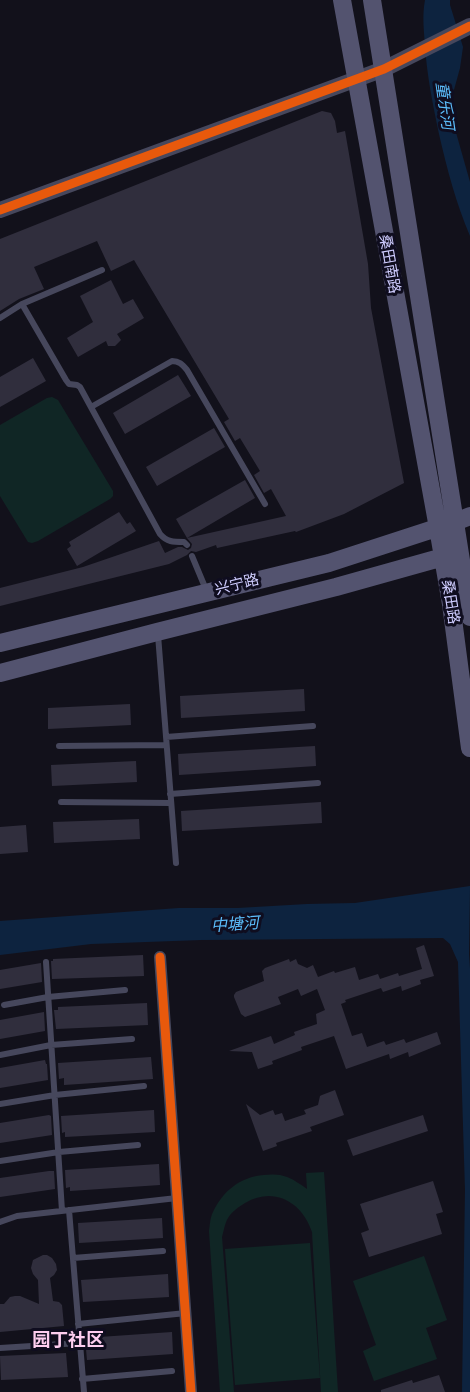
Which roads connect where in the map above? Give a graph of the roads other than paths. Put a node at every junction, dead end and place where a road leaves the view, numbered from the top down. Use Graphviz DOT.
graph roads {
  1 [pos="342,0"];
  2 [pos="372,0"];
  3 [pos="465,28"];
  4 [pos="384,69"];
  5 [pos="355,79"];
  6 [pos="0,210"];
  7 [pos="102,270"];
  8 [pos="22,304"];
  9 [pos="0,318"];
  10 [pos="91,406"];
  11 [pos="265,504"];
  12 [pos="463,519"];
  13 [pos="438,528"];
  14 [pos="187,545"];
  15 [pos="458,553"];
  16 [pos="192,556"];
  17 [pos="207,592"];
  18 [pos="470,617"];
  19 [pos="157,632"];
  20 [pos="0,643"];
  21 [pos="0,673"];
  22 [pos="313,726"];
  23 [pos="166,741"];
  24 [pos="59,746"];
  25 [pos="470,748"];
  26 [pos="318,783"];
  27 [pos="170,794"];
  28 [pos="61,802"];
  29 [pos="171,803"];
  30 [pos="176,863"];
  31 [pos="160,957"];
  32 [pos="46,962"];
  33 [pos="125,990"];
  34 [pos="48,997"];
  35 [pos="4,1005"];
  36 [pos="132,1039"];
  37 [pos="51,1045"];
  38 [pos="0,1054"];
  39 [pos="144,1086"];
  40 [pos="55,1095"];
  41 [pos="0,1104"];
  42 [pos="138,1145"];
  43 [pos="58,1152"];
  44 [pos="0,1161"];
  45 [pos="177,1198"];
  46 [pos="65,1210"];
  47 [pos="0,1222"];
  48 [pos="163,1251"];
  49 [pos="73,1258"];
  50 [pos="186,1313"];
  51 [pos="78,1324"];
  52 [pos="80,1343"];
  53 [pos="0,1348"];
  54 [pos="171,1371"];
  55 [pos="82,1379"];
  56 [pos="84,1392"];
  57 [pos="191,1392"];
  1 -- 5 [label="main road, 桑田南路"];
  2 -- 4 [label="main road, 桑田南路"];
  3 -- 4 [label="street"];
  4 -- 5 [label="street"];
  4 -- 12 [label="main road, 桑田南路"];
  5 -- 6 [label="street"];
  5 -- 13 [label="main road, 桑田南路"];
  7 -- 8 [label="lane"];
  8 -- 9 [label="lane"];
  8 -- 10 [label="lane"];
  10 -- 11 [label="lane"];
  10 -- 14 [label="lane"];
  12 -- 13 [label="main road, 兴宁路"];
  12 -- 15 [label="main road, 桑田路"];
  13 -- 15 [label="main road, 桑田路"];
  13 -- 17 [label="main road, 兴宁路"];
  15 -- 18 [label="main road, 桑田路"];
  15 -- 19 [label="main road, 兴宁路"];
  15 -- 25 [label="main road, 桑田路"];
  16 -- 17 [label="lane"];
  17 -- 20 [label="main road, 兴宁路"];
  19 -- 21 [label="main road, 兴宁路"];
  19 -- 23 [label="lane"];
  22 -- 23 [label="lane"];
  23 -- 24 [label="lane"];
  23 -- 27 [label="lane"];
  26 -- 27 [label="lane"];
  27 -- 29 [label="lane"];
  28 -- 29 [label="lane"];
  29 -- 30 [label="lane"];
  31 -- 45 [label="street"];
  32 -- 34 [label="lane"];
  33 -- 34 [label="lane"];
  34 -- 35 [label="lane"];
  34 -- 37 [label="lane"];
  36 -- 37 [label="lane"];
  37 -- 38 [label="lane"];
  37 -- 40 [label="lane"];
  39 -- 40 [label="lane"];
  40 -- 41 [label="lane"];
  40 -- 43 [label="lane"];
  42 -- 43 [label="lane"];
  43 -- 44 [label="lane"];
  43 -- 46 [label="lane"];
  45 -- 46 [label="lane"];
  45 -- 50 [label="street"];
  46 -- 47 [label="lane"];
  46 -- 49 [label="lane"];
  48 -- 49 [label="lane"];
  49 -- 51 [label="lane"];
  50 -- 51 [label="lane"];
  50 -- 57 [label="street"];
  51 -- 52 [label="lane"];
  52 -- 53 [label="lane"];
  52 -- 55 [label="lane"];
  54 -- 55 [label="lane"];
  55 -- 56 [label="lane"];
}
